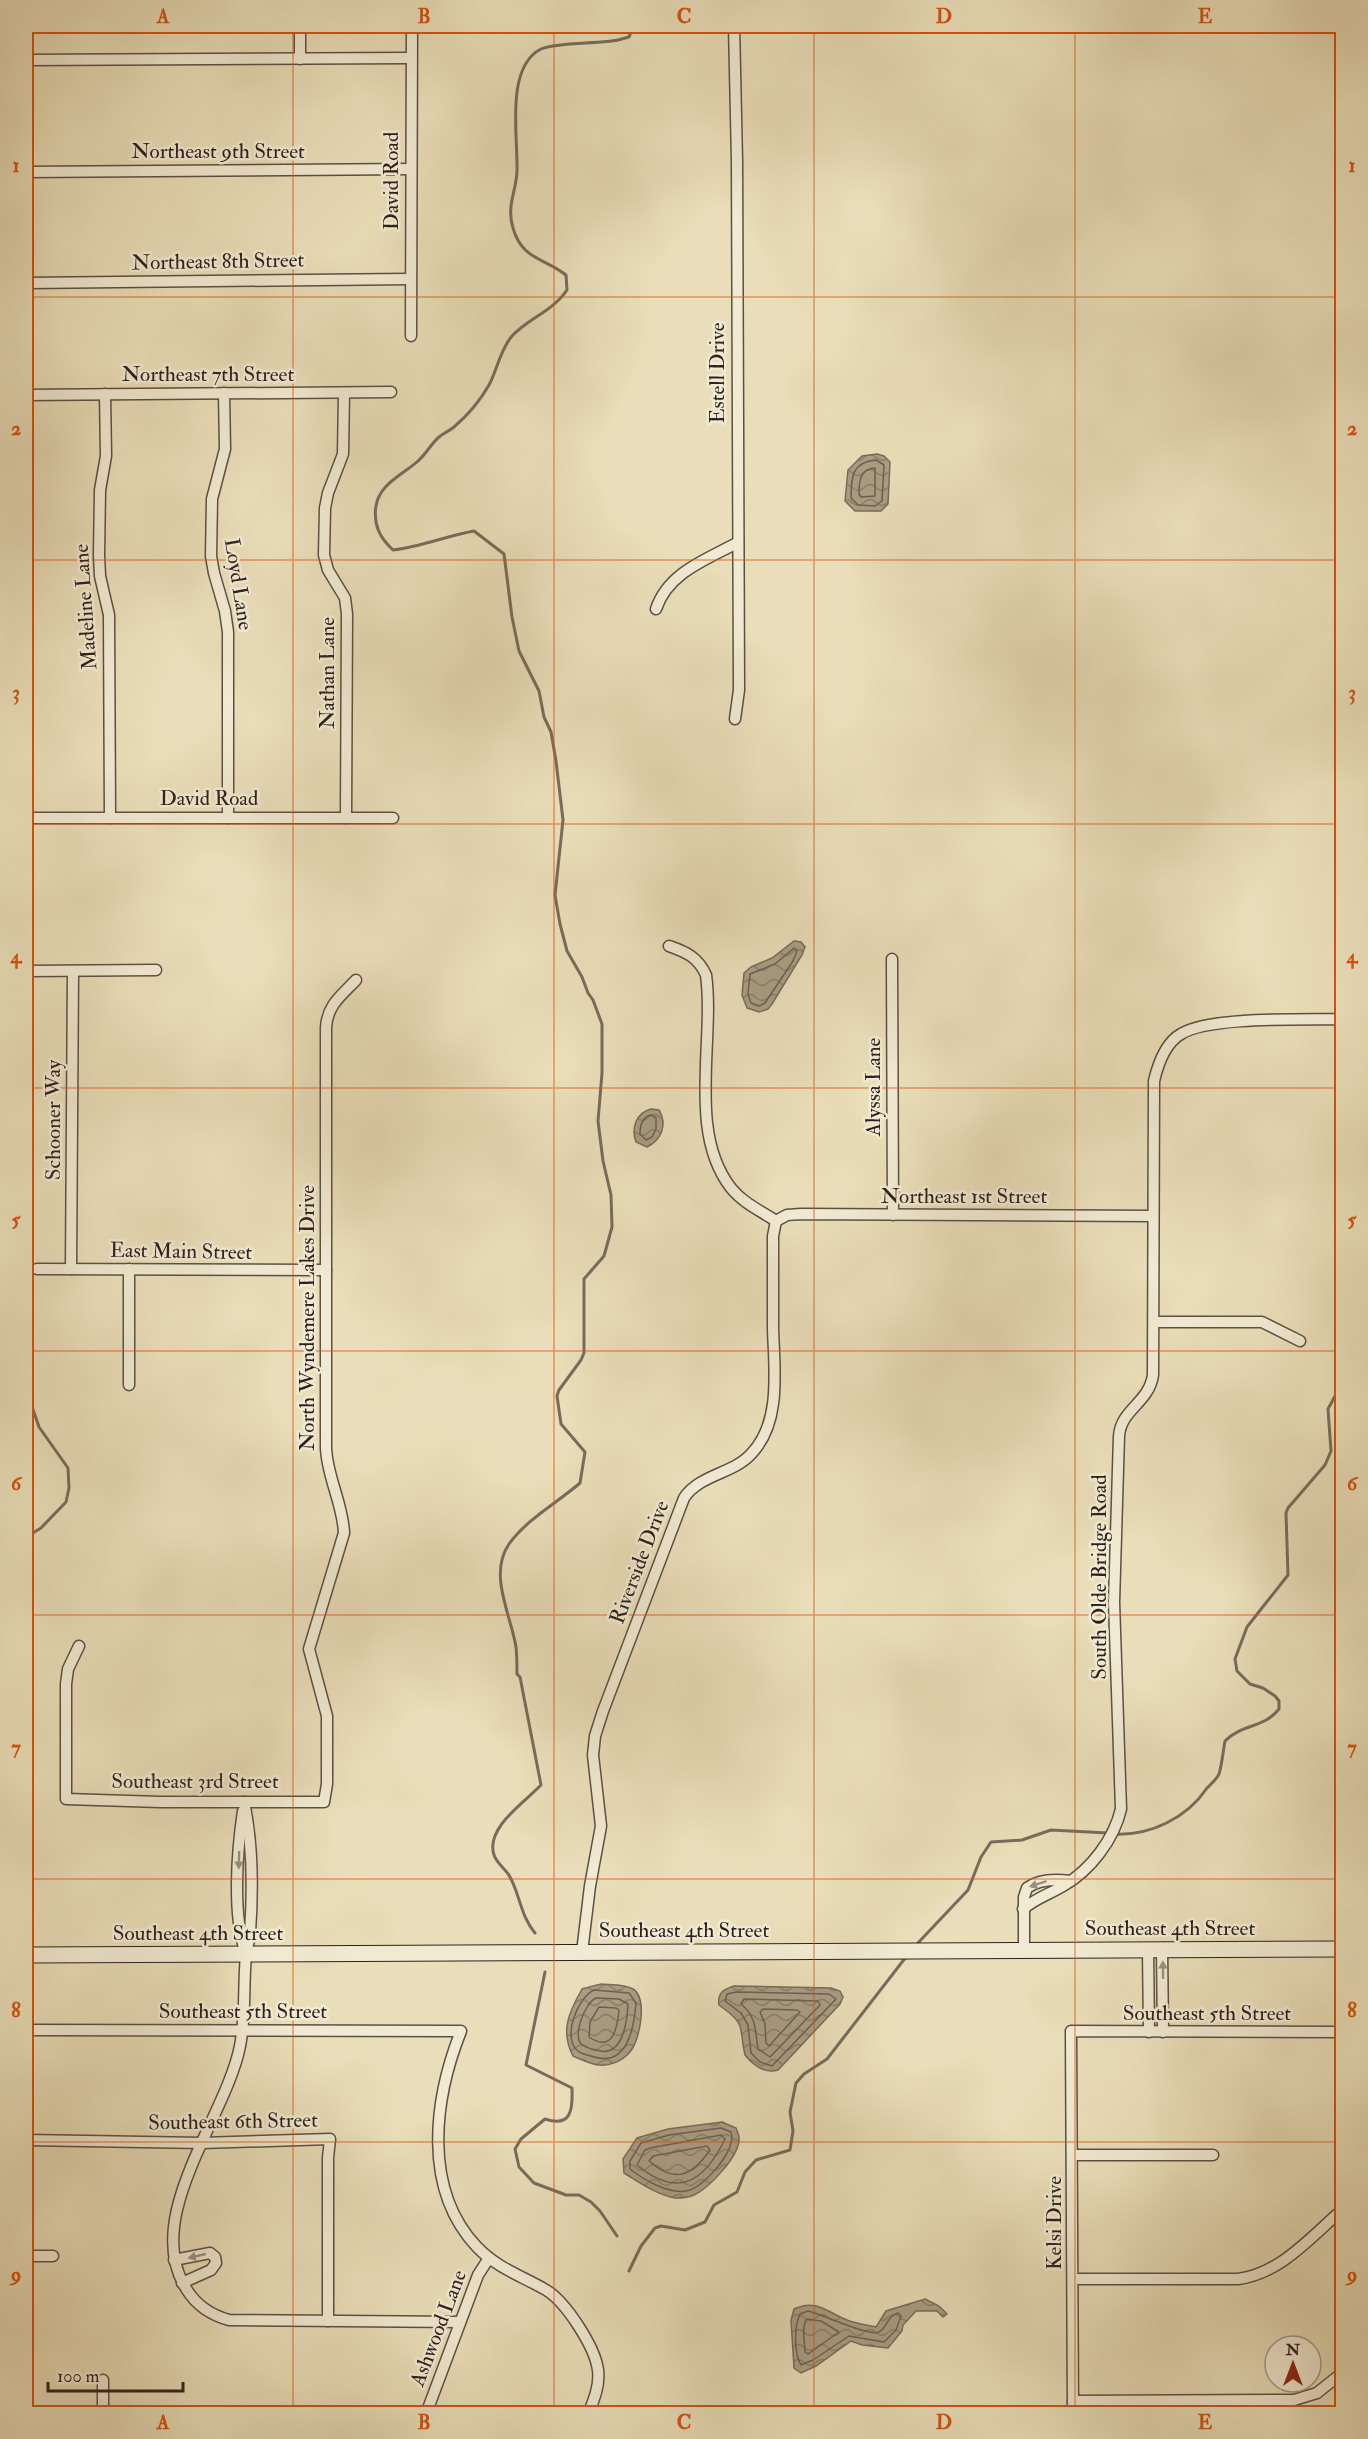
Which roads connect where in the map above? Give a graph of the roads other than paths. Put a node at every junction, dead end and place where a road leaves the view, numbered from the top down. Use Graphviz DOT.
graph roads {
  1 [pos="300,26"];
  2 [pos="412,26"];
  3 [pos="734,26"];
  4 [pos="411,58"];
  5 [pos="300,59"];
  6 [pos="26,60"];
  7 [pos="411,169"];
  8 [pos="26,172"];
  9 [pos="410,279"];
  10 [pos="26,283"];
  11 [pos="411,336"];
  12 [pos="391,392"];
  13 [pos="224,393"];
  14 [pos="344,393"];
  15 [pos="26,394"];
  16 [pos="105,394"];
  17 [pos="737,543"];
  18 [pos="656,609"];
  19 [pos="735,719"];
  20 [pos="26,818"];
  21 [pos="110,818"];
  22 [pos="228,818"];
  23 [pos="346,818"];
  24 [pos="393,819"];
  25 [pos="669,946"];
  26 [pos="892,959"];
  27 [pos="156,970"];
  28 [pos="27,971"];
  29 [pos="74,971"];
  30 [pos="356,980"];
  31 [pos="1342,1019"];
  32 [pos="893,1215"];
  33 [pos="1153,1216"];
  34 [pos="776,1221"];
  35 [pos="37,1269"];
  36 [pos="71,1269"];
  37 [pos="129,1269"];
  38 [pos="326,1270"];
  39 [pos="1155,1322"];
  40 [pos="1300,1341"];
  41 [pos="129,1384"];
  42 [pos="79,1646"];
  43 [pos="244,1802"];
  44 [pos="324,1802"];
  45 [pos="1024,1949"];
  46 [pos="1155,1949"];
  47 [pos="1342,1949"];
  48 [pos="582,1952"];
  49 [pos="246,1953"];
  50 [pos="26,1955"];
  51 [pos="26,2030"];
  52 [pos="243,2031"];
  53 [pos="1071,2031"];
  54 [pos="1149,2032"];
  55 [pos="1163,2032"];
  56 [pos="1342,2032"];
  57 [pos="26,2140"];
  58 [pos="202,2143"];
  59 [pos="1073,2155"];
  60 [pos="1214,2155"];
  61 [pos="1342,2210"];
  62 [pos="26,2256"];
  63 [pos="53,2256"];
  64 [pos="489,2258"];
  65 [pos="174,2260"];
  66 [pos="1074,2278"];
  67 [pos="182,2283"];
  68 [pos="328,2321"];
  69 [pos="460,2322"];
  70 [pos="1342,2373"];
  71 [pos="103,2380"];
  72 [pos="1073,2401"];
  73 [pos="103,2414"];
  74 [pos="426,2414"];
  75 [pos="588,2414"];
  76 [pos="1073,2414"];
  1 -- 5 [label="street"];
  2 -- 4 [label="street, David Road"];
  3 -- 17 [label="street, Estell Drive"];
  4 -- 5 [label="street"];
  4 -- 7 [label="street, David Road"];
  5 -- 6 [label="street"];
  7 -- 8 [label="street, Northeast 9th Street"];
  7 -- 9 [label="street, David Road"];
  9 -- 10 [label="street, Northeast 8th Street"];
  9 -- 11 [label="street, David Road"];
  12 -- 14 [label="street, Northeast 7th Street"];
  13 -- 14 [label="street, Northeast 7th Street"];
  13 -- 16 [label="street, Northeast 7th Street"];
  13 -- 22 [label="street, Loyd Lane"];
  14 -- 23 [label="street, Nathan Lane"];
  15 -- 16 [label="street, Northeast 7th Street"];
  16 -- 21 [label="street, Madeline Lane"];
  17 -- 18 [label="street"];
  17 -- 19 [label="street, Estell Drive"];
  20 -- 21 [label="street, David Road"];
  21 -- 22 [label="street, David Road"];
  22 -- 23 [label="street, David Road"];
  23 -- 24 [label="street, David Road"];
  25 -- 34 [label="street"];
  26 -- 32 [label="street, Alyssa Lane"];
  27 -- 29 [label="street"];
  28 -- 29 [label="street"];
  29 -- 36 [label="street, Schooner Way"];
  30 -- 38 [label="street, North Wyndemere Lakes Drive"];
  31 -- 33 [label="street, South Olde Bridge Road"];
  32 -- 33 [label="street, Northeast 1st Street"];
  32 -- 34 [label="street, Northeast 1st Street"];
  33 -- 39 [label="street, South Olde Bridge Road"];
  34 -- 48 [label="street, Riverside Drive"];
  35 -- 36 [label="street, East Main Street"];
  36 -- 37 [label="street, East Main Street"];
  37 -- 38 [label="street, East Main Street"];
  37 -- 41 [label="street"];
  38 -- 44 [label="street, North Wyndemere Lakes Drive"];
  39 -- 40 [label="street"];
  39 -- 45 [label="street, South Olde Bridge Road"];
  42 -- 43 [label="street, Southeast 3rd Street"];
  43 -- 44 [label="street, Southeast 3rd Street"];
  43 -- 49 [label="street"];
  45 -- 46 [label="main road, Southeast 4th Street"];
  45 -- 48 [label="main road, Southeast 4th Street"];
  46 -- 47 [label="main road, Southeast 4th Street"];
  46 -- 54 [label="street"];
  55 -- 46 [label="street, one-way"];
  48 -- 49 [label="main road, Southeast 4th Street"];
  49 -- 50 [label="main road, Southeast 4th Street"];
  49 -- 52 [label="street"];
  51 -- 52 [label="street, Southeast 5th Street"];
  52 -- 58 [label="street"];
  52 -- 64 [label="street, Southeast 5th Street"];
  53 -- 54 [label="street, Southeast 5th Street"];
  53 -- 59 [label="street, Kelsi Drive"];
  54 -- 55 [label="street, Southeast 5th Street"];
  55 -- 56 [label="street, Southeast 5th Street"];
  57 -- 58 [label="street, Southeast 6th Street"];
  58 -- 65 [label="street"];
  58 -- 68 [label="street, Southeast 6th Street"];
  59 -- 60 [label="street"];
  59 -- 66 [label="street, Kelsi Drive"];
  61 -- 66 [label="street"];
  62 -- 63 [label="street"];
  64 -- 69 [label="street, Ashwood Lane"];
  64 -- 75 [label="street"];
  65 -- 67 [label="street"];
  67 -- 65 [label="street, one-way"];
  66 -- 72 [label="street, Kelsi Drive"];
  67 -- 68 [label="street"];
  68 -- 69 [label="street"];
  69 -- 74 [label="street, Ashwood Lane"];
  70 -- 72 [label="street"];
  71 -- 73 [label="street"];
  72 -- 76 [label="street, Kelsi Drive"];
}
